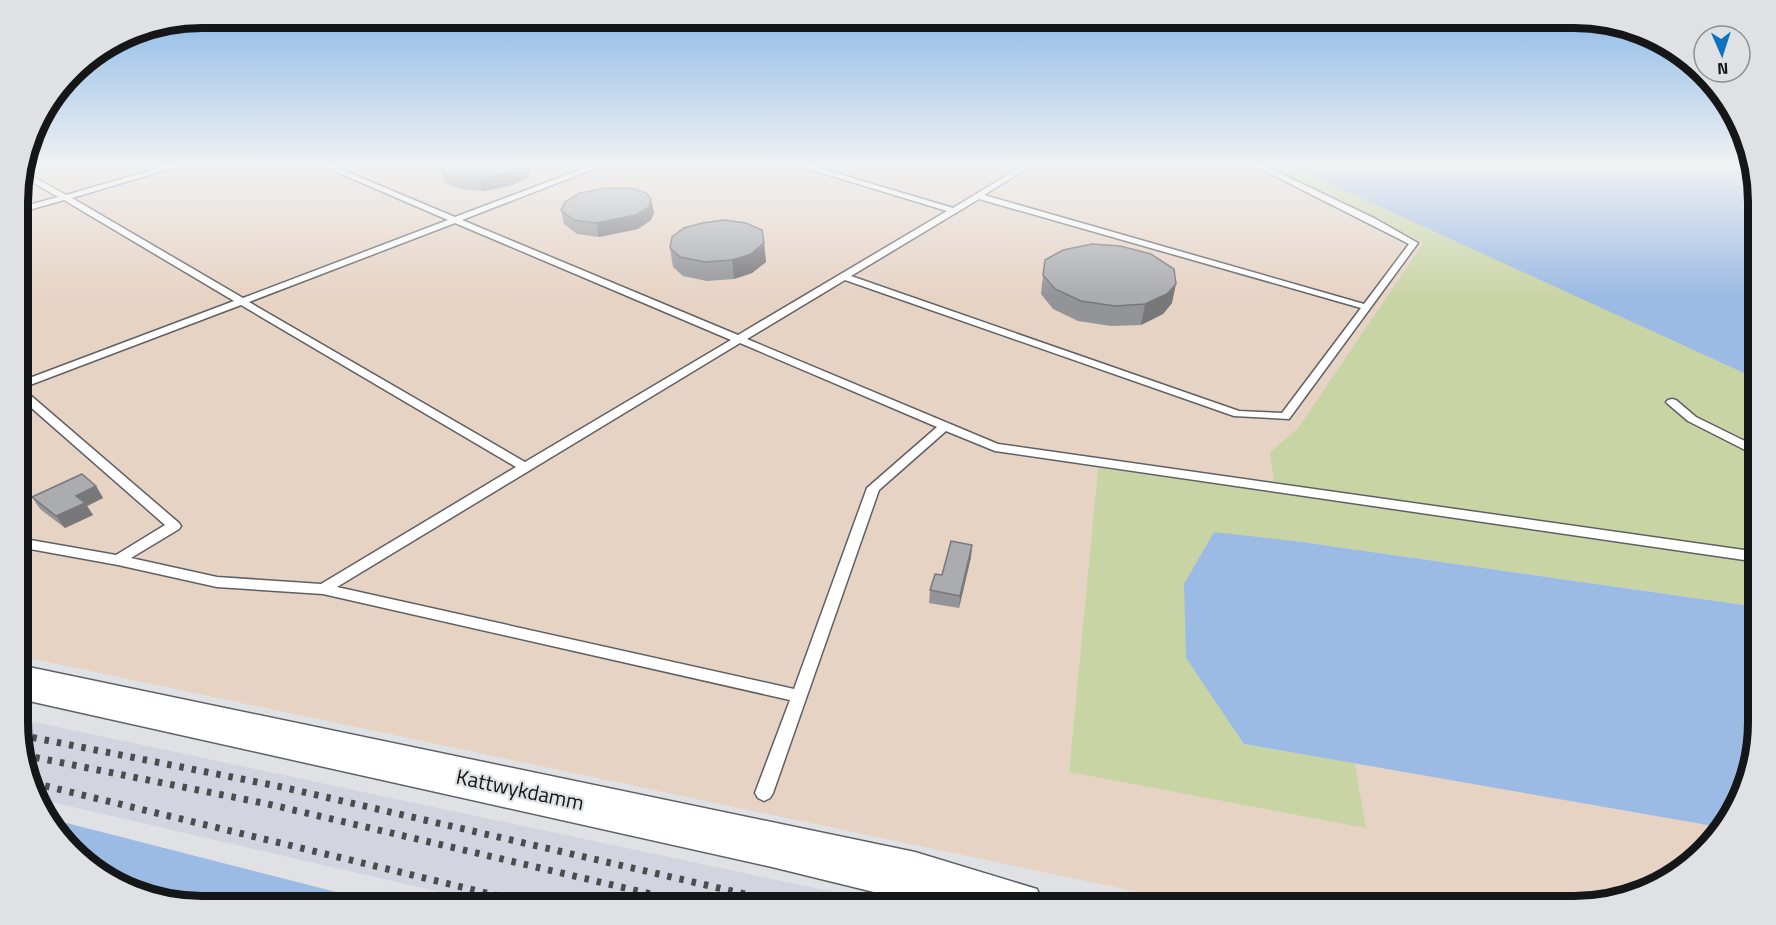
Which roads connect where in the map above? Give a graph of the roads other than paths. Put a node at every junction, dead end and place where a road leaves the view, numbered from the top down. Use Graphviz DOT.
graph roads {
  1 [pos="87,209"];
  2 [pos="427,209"];
  3 [pos="486,209"];
  4 [pos="950,209"];
  5 [pos="959,209"];
  6 [pos="1024,209"];
  7 [pos="1348,209"];
  8 [pos="956,211"];
  9 [pos="455,221"];
  10 [pos="846,277"];
  11 [pos="243,302"];
  12 [pos="1366,307"];
  13 [pos="740,340"];
  14 [pos="29,385"];
  15 [pos="29,398"];
  16 [pos="1672,402"];
  17 [pos="945,426"];
  18 [pos="1748,447"];
  19 [pos="526,468"];
  20 [pos="29,544"];
  21 [pos="1748,556"];
  22 [pos="118,560"];
  23 [pos="323,589"];
  24 [pos="29,684"];
  25 [pos="799,696"];
  26 [pos="764,794"];
  27 [pos="981,896"];
  1 -- 11 [label="lane"];
  2 -- 9 [label="lane"];
  3 -- 9 [label="lane"];
  4 -- 8 [label="lane"];
  5 -- 8 [label="lane"];
  6 -- 12 [label="lane"];
  7 -- 12 [label="lane"];
  8 -- 10 [label="lane"];
  9 -- 11 [label="lane"];
  9 -- 13 [label="lane"];
  10 -- 12 [label="lane"];
  10 -- 13 [label="lane"];
  11 -- 14 [label="lane"];
  11 -- 19 [label="lane"];
  13 -- 17 [label="lane"];
  13 -- 19 [label="lane"];
  15 -- 22 [label="lane"];
  16 -- 18 [label="lane"];
  17 -- 21 [label="lane"];
  17 -- 25 [label="lane"];
  19 -- 23 [label="lane"];
  20 -- 22 [label="lane"];
  22 -- 23 [label="lane"];
  23 -- 25 [label="lane"];
  24 -- 27 [label="main road, Kattwykdamm"];
  25 -- 26 [label="lane"];
}
